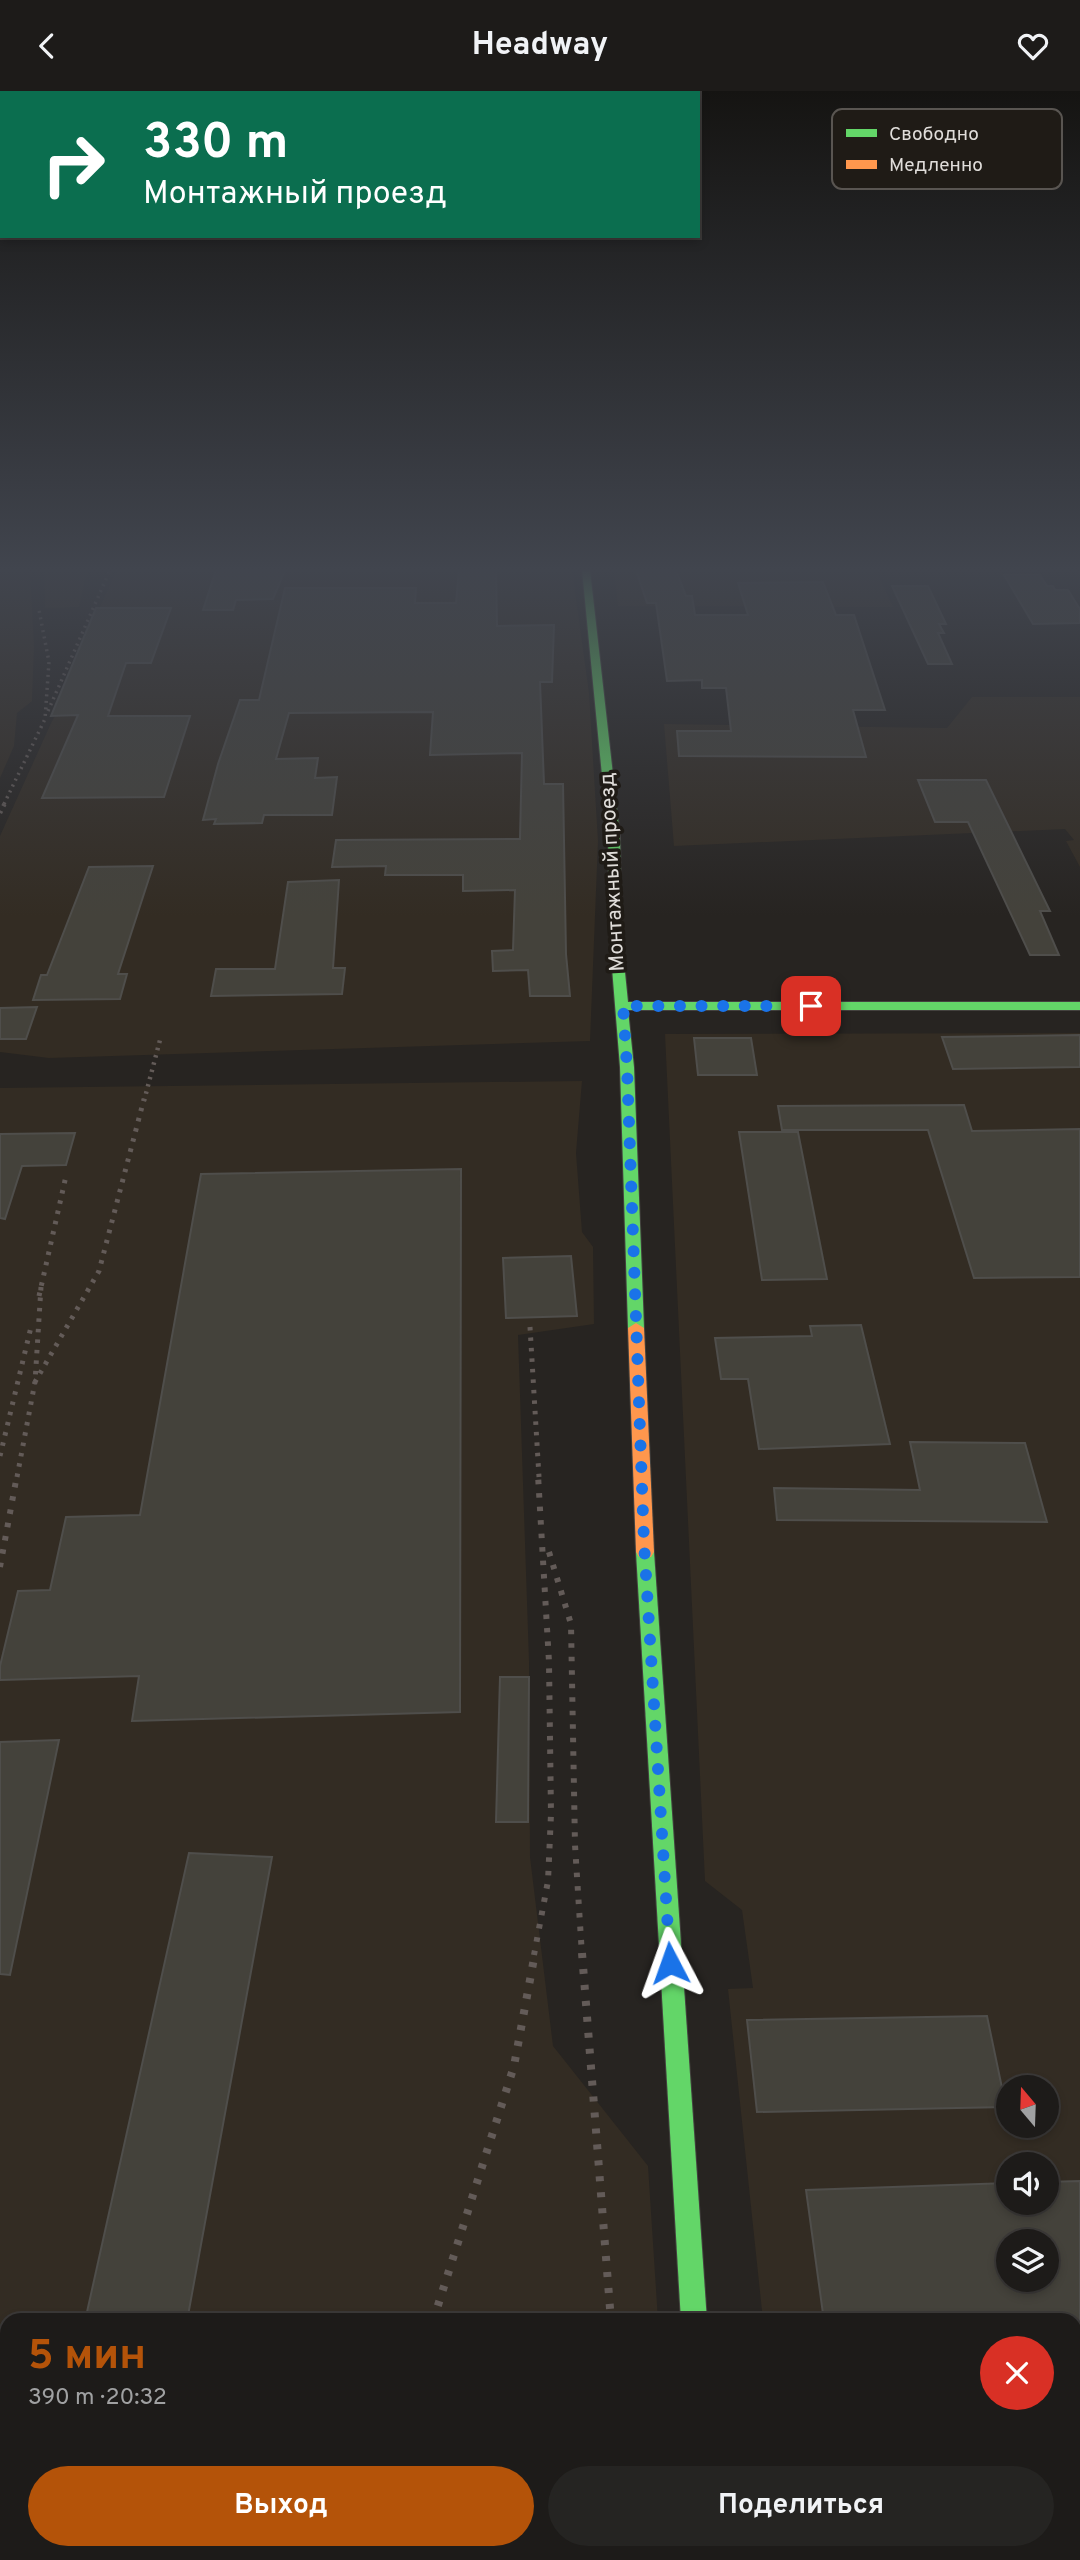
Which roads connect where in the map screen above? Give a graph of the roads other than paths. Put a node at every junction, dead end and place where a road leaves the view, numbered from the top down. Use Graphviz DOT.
graph roads {
  1 [pos="598,685"];
  2 [pos="623,1006"];
  3 [pos="1080,1006"];
  4 [pos="693,2313"];
  1 -- 2 [label="street, Монтажный проезд"];
  2 -- 3 [label="street, Монтажный проезд"];
  2 -- 4 [label="street, Монтажный проезд"];
}
